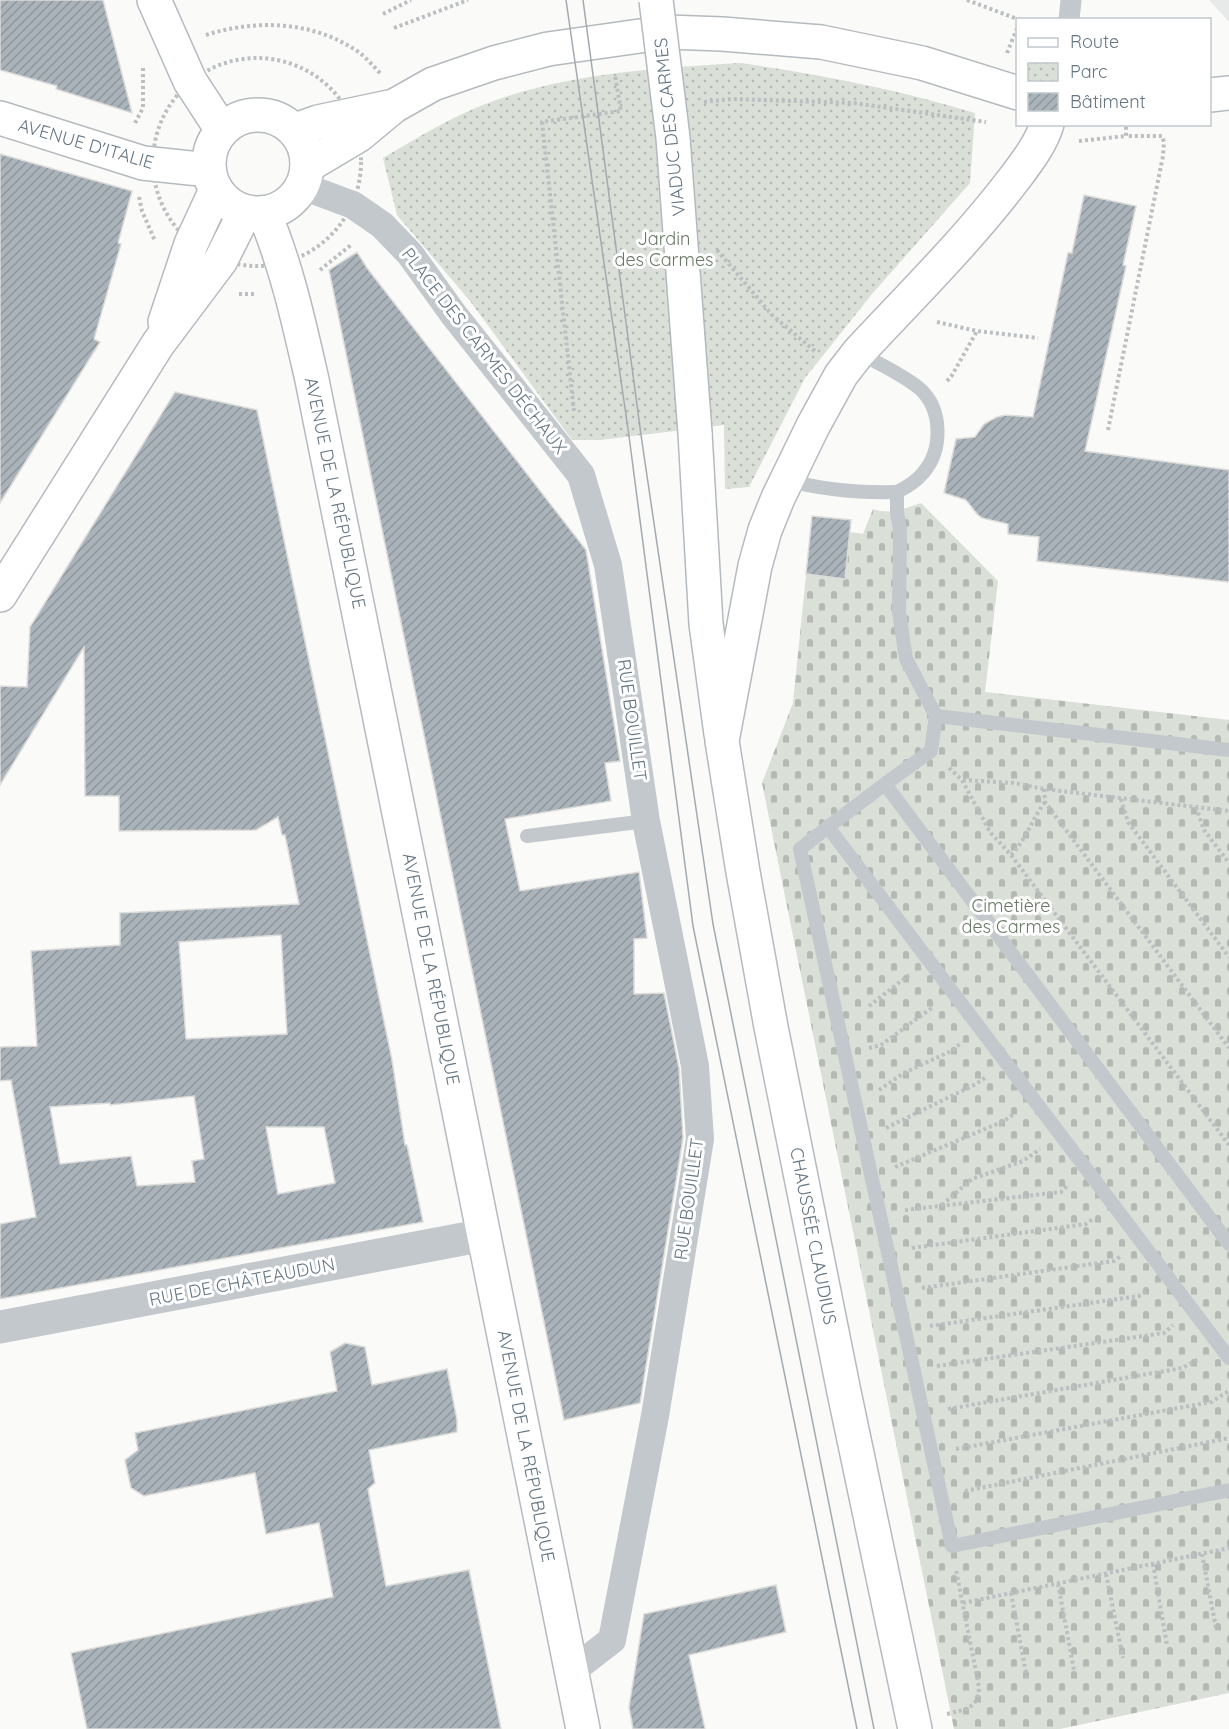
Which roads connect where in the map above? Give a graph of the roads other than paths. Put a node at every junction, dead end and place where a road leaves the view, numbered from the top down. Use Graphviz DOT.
graph roads {
  1 [pos="154,0"];
  2 [pos="656,0"];
  3 [pos="1071,0"];
  4 [pos="1069,18"];
  5 [pos="1016,93"];
  6 [pos="1229,93"];
  7 [pos="1211,95"];
  8 [pos="0,118"];
  9 [pos="355,125"];
  10 [pos="1046,128"];
  11 [pos="222,130"];
  12 [pos="296,130"];
  13 [pos="305,176"];
  14 [pos="212,180"];
  15 [pos="254,212"];
  16 [pos="158,344"];
  17 [pos="850,364"];
  18 [pos="786,480"];
  19 [pos="897,492"];
  20 [pos="608,565"];
  21 [pos="0,595"];
  22 [pos="936,716"];
  23 [pos="722,741"];
  24 [pos="1229,750"];
  25 [pos="885,784"];
  26 [pos="646,821"];
  27 [pos="828,827"];
  28 [pos="527,836"];
  29 [pos="484,1235"];
  30 [pos="1229,1244"];
  31 [pos="0,1327"];
  32 [pos="1229,1358"];
  33 [pos="1229,1490"];
  34 [pos="572,1671"];
  35 [pos="914,1726"];
  36 [pos="583,1729"];
  1 -- 11 [label="main road"];
  2 -- 23 [label="main road, VIADUC DES CARMES, bridge"];
  3 -- 4 [label="street"];
  5 -- 9 [label="main road"];
  6 -- 7 [label="main road"];
  8 -- 14 [label="main road, AVENUE D'ITALIE"];
  9 -- 12 [label="main road"];
  9 -- 13 [label="main road"];
  10 -- 17 [label="main road"];
  11 -- 12 [label="main road"];
  11 -- 14 [label="main road"];
  12 -- 13 [label="main road"];
  13 -- 15 [label="main road"];
  13 -- 20 [label="street, PLACE DES CARMES DÉCHAUX"];
  14 -- 15 [label="main road"];
  14 -- 16 [label="main road"];
  15 -- 16 [label="main road"];
  15 -- 29 [label="main road, AVENUE DE LA RÉPUBLIQUE"];
  16 -- 21 [label="main road"];
  17 -- 18 [label="main road"];
  17 -- 19 [label="lane"];
  18 -- 19 [label="lane"];
  18 -- 23 [label="main road"];
  19 -- 22 [label="lane"];
  20 -- 26 [label="street, RUE BOUILLET"];
  22 -- 24 [label="lane"];
  22 -- 25 [label="lane"];
  23 -- 35 [label="main road, CHAUSSÉE CLAUDIUS"];
  25 -- 27 [label="lane"];
  25 -- 30 [label="lane"];
  26 -- 28 [label="lane"];
  26 -- 34 [label="street, RUE BOUILLET"];
  27 -- 32 [label="lane"];
  27 -- 33 [label="lane"];
  29 -- 31 [label="street, RUE DE CHÂTEAUDUN"];
  29 -- 34 [label="main road, AVENUE DE LA RÉPUBLIQUE"];
  34 -- 36 [label="main road, AVENUE DE LA RÉPUBLIQUE"];
}
